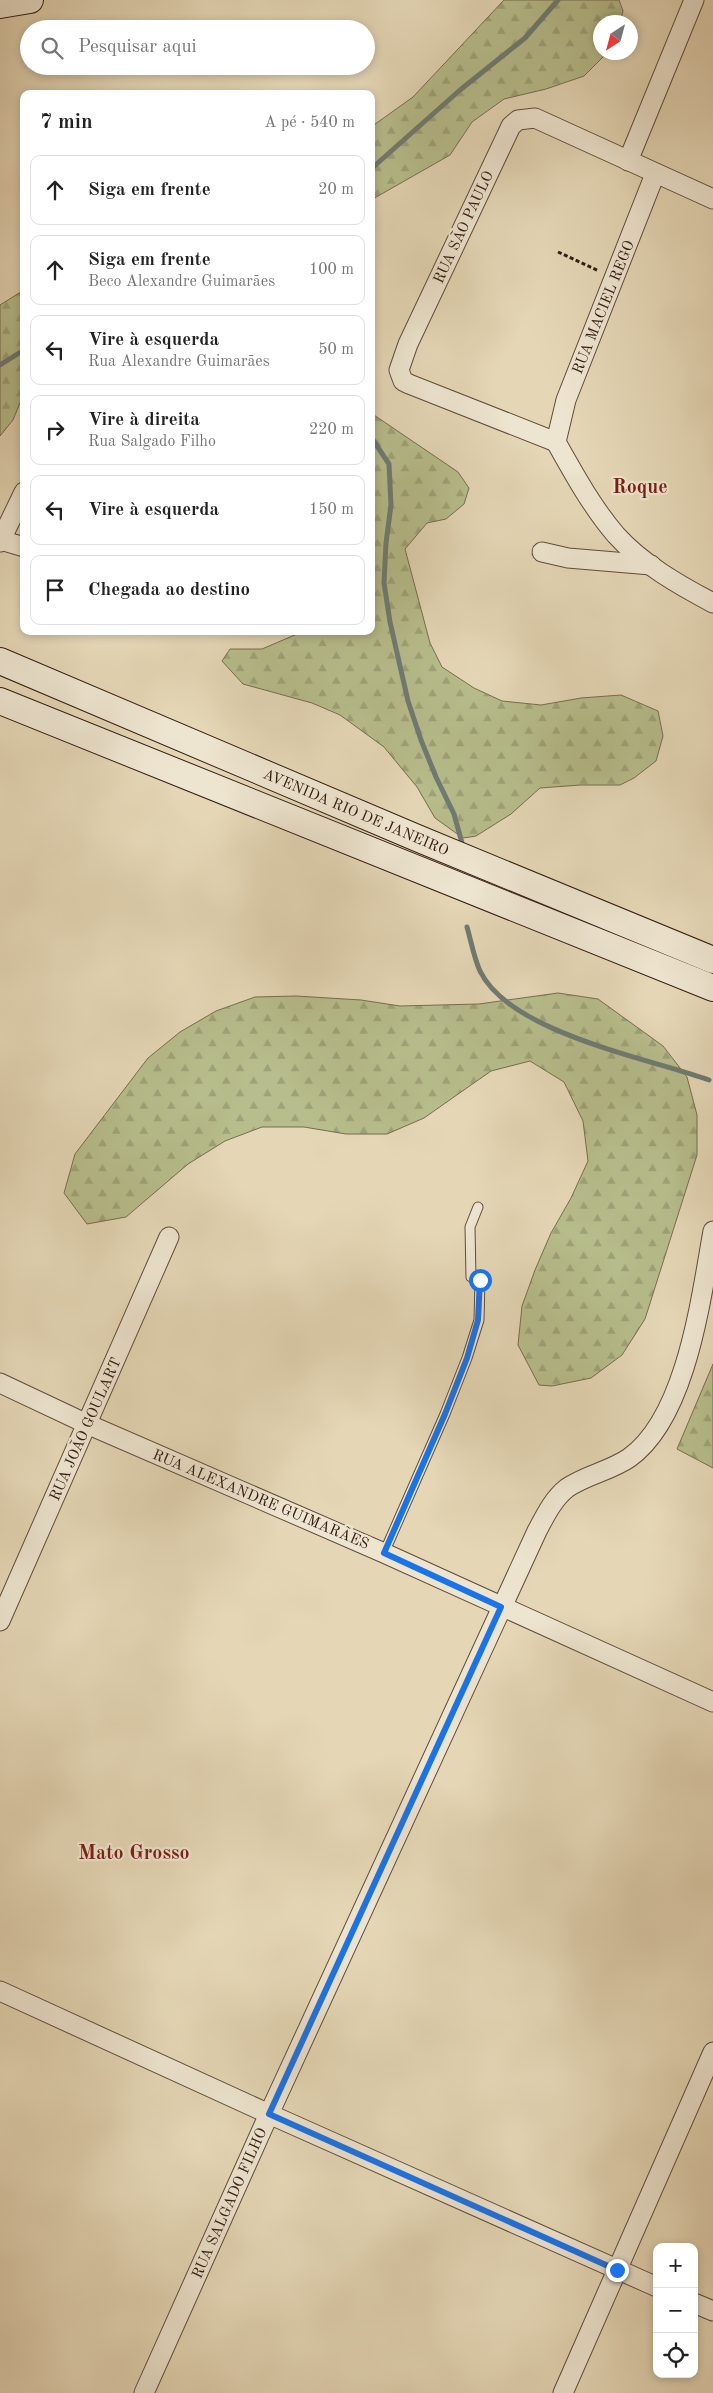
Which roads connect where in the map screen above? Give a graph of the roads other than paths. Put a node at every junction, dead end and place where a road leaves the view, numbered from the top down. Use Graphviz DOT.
graph roads {
  1 [pos="30,0"];
  2 [pos="694,0"];
  3 [pos="0,5"];
  4 [pos="628,160"];
  5 [pos="655,174"];
  6 [pos="713,199"];
  7 [pos="556,442"];
  8 [pos="20,500"];
  9 [pos="0,541"];
  10 [pos="20,546"];
  11 [pos="542,552"];
  12 [pos="651,565"];
  13 [pos="713,603"];
  14 [pos="0,661"];
  15 [pos="0,701"];
  16 [pos="713,960"];
  17 [pos="713,988"];
  18 [pos="478,1207"];
  19 [pos="713,1232"];
  20 [pos="169,1237"];
  21 [pos="0,1383"];
  22 [pos="87,1424"];
  23 [pos="384,1553"];
  24 [pos="501,1607"];
  25 [pos="0,1620"];
  26 [pos="713,1702"];
  27 [pos="0,1991"];
  28 [pos="713,2052"];
  29 [pos="269,2114"];
  30 [pos="617,2270"];
  31 [pos="653,2285"];
  32 [pos="698,2305"];
  33 [pos="713,2311"];
  34 [pos="144,2393"];
  35 [pos="563,2393"];
  1 -- 3 [label="main road"];
  2 -- 4 [label="street"];
  4 -- 5 [label="street, RUA SÃO PAULO"];
  4 -- 7 [label="street, RUA SÃO PAULO"];
  5 -- 6 [label="street, RUA SÃO PAULO"];
  5 -- 7 [label="street, RUA MACIEL REGO"];
  7 -- 12 [label="street"];
  8 -- 9 [label="street"];
  9 -- 10 [label="street"];
  11 -- 12 [label="street"];
  12 -- 13 [label="street"];
  14 -- 16 [label="main road, AVENIDA RIO DE JANEIRO"];
  15 -- 17 [label="main road, AVENIDA RIO DE JANEIRO"];
  18 -- 23 [label="lane"];
  19 -- 24 [label="street, RUA SALGADO FILHO"];
  20 -- 22 [label="street, RUA JOÃO GOULART"];
  21 -- 22 [label="street, RUA ALEXANDRE GUIMARÃES"];
  22 -- 23 [label="street, RUA ALEXANDRE GUIMARÃES"];
  22 -- 25 [label="street, RUA JOÃO GOULART"];
  23 -- 24 [label="street, RUA ALEXANDRE GUIMARÃES"];
  24 -- 26 [label="street, RUA ALEXANDRE GUIMARÃES"];
  24 -- 29 [label="street, RUA SALGADO FILHO"];
  27 -- 29 [label="street"];
  28 -- 30 [label="street"];
  29 -- 30 [label="street"];
  29 -- 34 [label="street, RUA SALGADO FILHO"];
  30 -- 31 [label="street"];
  30 -- 35 [label="street"];
  32 -- 33 [label="street"];
}
